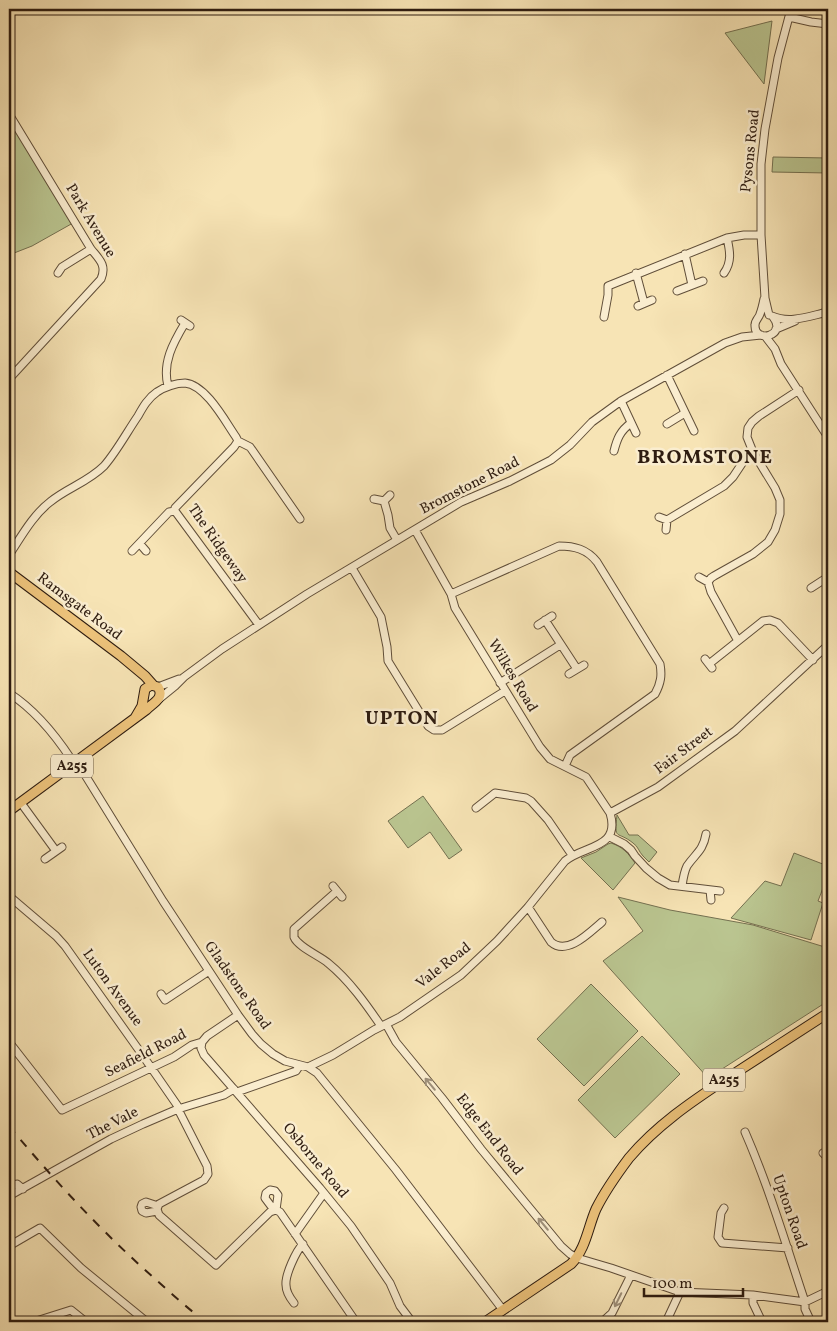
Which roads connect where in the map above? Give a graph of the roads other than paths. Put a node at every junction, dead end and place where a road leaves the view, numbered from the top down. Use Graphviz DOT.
graph roads {
  1 [pos="791,9"];
  2 [pos="789,17"];
  3 [pos="828,24"];
  4 [pos="9,114"];
  5 [pos="761,235"];
  6 [pos="728,238"];
  7 [pos="91,248"];
  8 [pos="685,254"];
  9 [pos="60,268"];
  10 [pos="724,273"];
  11 [pos="636,274"];
  12 [pos="702,281"];
  13 [pos="692,285"];
  14 [pos="677,291"];
  15 [pos="764,298"];
  16 [pos="652,300"];
  17 [pos="828,312"];
  18 [pos="760,316"];
  19 [pos="771,316"];
  20 [pos="604,317"];
  21 [pos="797,319"];
  22 [pos="185,323"];
  23 [pos="755,325"];
  24 [pos="775,331"];
  25 [pos="742,336"];
  26 [pos="763,336"];
  27 [pos="775,349"];
  28 [pos="667,375"];
  29 [pos="9,379"];
  30 [pos="168,386"];
  31 [pos="798,390"];
  32 [pos="621,401"];
  33 [pos="685,413"];
  34 [pos="631,423"];
  35 [pos="667,424"];
  36 [pos="694,431"];
  37 [pos="636,433"];
  38 [pos="828,437"];
  39 [pos="238,441"];
  40 [pos="614,451"];
  41 [pos="753,452"];
  42 [pos="390,495"];
  43 [pos="374,498"];
  44 [pos="384,501"];
  45 [pos="175,511"];
  46 [pos="659,517"];
  47 [pos="300,519"];
  48 [pos="667,520"];
  49 [pos="415,530"];
  50 [pos="666,530"];
  51 [pos="397,540"];
  52 [pos="140,544"];
  53 [pos="132,551"];
  54 [pos="146,551"];
  55 [pos="9,555"];
  56 [pos="352,568"];
  57 [pos="9,572"];
  58 [pos="699,576"];
  59 [pos="827,576"];
  60 [pos="708,582"];
  61 [pos="811,588"];
  62 [pos="450,594"];
  63 [pos="552,616"];
  64 [pos="545,620"];
  65 [pos="538,625"];
  66 [pos="259,626"];
  67 [pos="738,641"];
  68 [pos="560,645"];
  69 [pos="828,645"];
  70 [pos="813,660"];
  71 [pos="708,664"];
  72 [pos="584,665"];
  73 [pos="577,669"];
  74 [pos="569,674"];
  75 [pos="184,677"];
  76 [pos="500,683"];
  77 [pos="150,689"];
  78 [pos="505,691"];
  79 [pos="9,693"];
  80 [pos="156,700"];
  81 [pos="135,718"];
  82 [pos="74,761"];
  83 [pos="565,766"];
  84 [pos="21,803"];
  85 [pos="476,808"];
  86 [pos="9,811"];
  87 [pos="610,814"];
  88 [pos="706,834"];
  89 [pos="610,837"];
  90 [pos="572,855"];
  91 [pos="45,859"];
  92 [pos="682,886"];
  93 [pos="710,890"];
  94 [pos="337,891"];
  95 [pos="720,891"];
  96 [pos="9,896"];
  97 [pos="711,900"];
  98 [pos="528,907"];
  99 [pos="599,927"];
  100 [pos="209,971"];
  101 [pos="161,994"];
  102 [pos="828,1013"];
  103 [pos="238,1015"];
  104 [pos="384,1025"];
  105 [pos="9,1042"];
  106 [pos="202,1042"];
  107 [pos="300,1065"];
  108 [pos="308,1067"];
  109 [pos="152,1069"];
  110 [pos="236,1091"];
  111 [pos="178,1109"];
  112 [pos="745,1132"];
  113 [pos="9,1187"];
  114 [pos="22,1188"];
  115 [pos="324,1193"];
  116 [pos="9,1196"];
  117 [pos="724,1208"];
  118 [pos="295,1234"];
  119 [pos="303,1244"];
  120 [pos="9,1246"];
  121 [pos="788,1248"];
  122 [pos="577,1258"];
  123 [pos="631,1274"];
  124 [pos="828,1291"];
  125 [pos="680,1292"];
  126 [pos="753,1295"];
  127 [pos="805,1302"];
  128 [pos="294,1303"];
  129 [pos="503,1310"];
  130 [pos="33,1322"];
  131 [pos="86,1322"];
  132 [pos="147,1322"];
  133 [pos="356,1322"];
  134 [pos="412,1322"];
  135 [pos="485,1322"];
  136 [pos="602,1322"];
  137 [pos="666,1322"];
  138 [pos="762,1322"];
  139 [pos="811,1322"];
  1 -- 2 [label="street, Pysons Road"];
  2 -- 3 [label="street"];
  2 -- 5 [label="street, Pysons Road"];
  4 -- 7 [label="street, Park Avenue"];
  5 -- 6 [label="street"];
  5 -- 15 [label="street, Pysons Road"];
  6 -- 8 [label="street"];
  6 -- 10 [label="street"];
  7 -- 9 [label="street"];
  7 -- 29 [label="street, Park Avenue"];
  8 -- 11 [label="street"];
  8 -- 13 [label="street"];
  11 -- 16 [label="street"];
  11 -- 20 [label="street"];
  12 -- 13 [label="street"];
  13 -- 14 [label="street"];
  15 -- 18 [label="street, Pysons Road"];
  15 -- 19 [label="street, Pysons Road"];
  17 -- 21 [label="street"];
  18 -- 19 [label="street"];
  18 -- 23 [label="street"];
  19 -- 21 [label="street"];
  19 -- 24 [label="street"];
  21 -- 24 [label="street"];
  22 -- 30 [label="street"];
  23 -- 25 [label="street, Bromstone Road"];
  23 -- 26 [label="street"];
  24 -- 26 [label="street"];
  24 -- 27 [label="street"];
  25 -- 26 [label="street, Bromstone Road"];
  25 -- 28 [label="street, Bromstone Road"];
  26 -- 27 [label="street"];
  27 -- 31 [label="street"];
  28 -- 32 [label="street, Bromstone Road"];
  28 -- 33 [label="street"];
  30 -- 39 [label="street"];
  30 -- 55 [label="street"];
  31 -- 38 [label="street"];
  31 -- 41 [label="street"];
  32 -- 34 [label="street"];
  32 -- 49 [label="street, Bromstone Road"];
  33 -- 35 [label="street"];
  33 -- 36 [label="street"];
  34 -- 37 [label="street"];
  34 -- 40 [label="street"];
  39 -- 45 [label="street, The Ridgeway"];
  39 -- 47 [label="street"];
  41 -- 48 [label="street"];
  41 -- 60 [label="street"];
  42 -- 44 [label="street"];
  43 -- 44 [label="street"];
  44 -- 51 [label="street"];
  45 -- 52 [label="street"];
  45 -- 66 [label="street, The Ridgeway"];
  46 -- 48 [label="street"];
  48 -- 50 [label="street"];
  49 -- 51 [label="street, Bromstone Road"];
  49 -- 62 [label="street, Wilkes Road"];
  51 -- 56 [label="street, Bromstone Road"];
  52 -- 53 [label="street"];
  52 -- 54 [label="street"];
  56 -- 66 [label="street, Bromstone Road"];
  56 -- 78 [label="street"];
  57 -- 77 [label="main road, Ramsgate Road"];
  58 -- 60 [label="street"];
  59 -- 61 [label="street"];
  60 -- 67 [label="street"];
  62 -- 76 [label="street, Wilkes Road"];
  62 -- 83 [label="street"];
  63 -- 64 [label="street"];
  64 -- 65 [label="street"];
  64 -- 68 [label="street"];
  66 -- 75 [label="street, Bromstone Road"];
  67 -- 70 [label="street"];
  67 -- 71 [label="street"];
  68 -- 73 [label="street"];
  68 -- 76 [label="street"];
  69 -- 70 [label="street, Fair Street"];
  70 -- 87 [label="street, Fair Street"];
  72 -- 73 [label="street"];
  73 -- 74 [label="street"];
  75 -- 77 [label="street, Bromstone Road"];
  75 -- 80 [label="street, Bromstone Road"];
  76 -- 78 [label="street, Wilkes Road"];
  77 -- 80 [label="main road, Ramsgate Road"];
  77 -- 80 [label="main road"];
  77 -- 81 [label="main road"];
  78 -- 83 [label="street, Wilkes Road"];
  79 -- 82 [label="street, Gladstone Road"];
  80 -- 81 [label="main road, A255"];
  81 -- 82 [label="main road, A255"];
  82 -- 84 [label="main road, A255"];
  82 -- 100 [label="street, Gladstone Road"];
  83 -- 87 [label="street, Wilkes Road"];
  84 -- 86 [label="main road, A255"];
  84 -- 91 [label="street"];
  85 -- 90 [label="street"];
  87 -- 89 [label="street"];
  88 -- 92 [label="street"];
  89 -- 90 [label="street"];
  89 -- 92 [label="street"];
  90 -- 98 [label="street, Vale Road"];
  92 -- 93 [label="street"];
  93 -- 95 [label="street"];
  93 -- 97 [label="street"];
  94 -- 104 [label="street, Edge End Road"];
  96 -- 109 [label="street, Luton Avenue"];
  98 -- 99 [label="street"];
  98 -- 104 [label="street, Vale Road"];
  100 -- 101 [label="street"];
  100 -- 103 [label="street, Gladstone Road"];
  102 -- 122 [label="main road, A255"];
  103 -- 106 [label="street, Seafield Road"];
  103 -- 107 [label="street, Gladstone Road"];
  104 -- 108 [label="street, Vale Road"];
  122 -- 104 [label="street, Edge End Road, one-way"];
  105 -- 109 [label="street, Seafield Road"];
  106 -- 109 [label="street, Seafield Road"];
  106 -- 110 [label="street, Osborne Road"];
  107 -- 108 [label="street, Gladstone Road"];
  107 -- 110 [label="street"];
  108 -- 129 [label="street"];
  109 -- 111 [label="street, Luton Avenue"];
  110 -- 111 [label="street, The Vale"];
  110 -- 115 [label="street, Osborne Road"];
  111 -- 114 [label="street, The Vale"];
  111 -- 118 [label="street, Luton Avenue"];
  112 -- 121 [label="street, Upton Road"];
  113 -- 114 [label="street"];
  114 -- 116 [label="street, The Vale"];
  115 -- 118 [label="street"];
  115 -- 134 [label="street, Osborne Road"];
  117 -- 121 [label="street"];
  118 -- 119 [label="street"];
  119 -- 128 [label="street"];
  119 -- 133 [label="street"];
  120 -- 132 [label="street"];
  121 -- 127 [label="street, Upton Road"];
  122 -- 123 [label="street"];
  122 -- 129 [label="main road, A255"];
  123 -- 125 [label="street"];
  123 -- 136 [label="street, one-way"];
  124 -- 127 [label="street"];
  125 -- 126 [label="street"];
  125 -- 137 [label="street"];
  126 -- 127 [label="street"];
  126 -- 138 [label="street"];
  127 -- 139 [label="street, Upton Road"];
  129 -- 135 [label="main road, A255"];
  130 -- 131 [label="street"];
}
